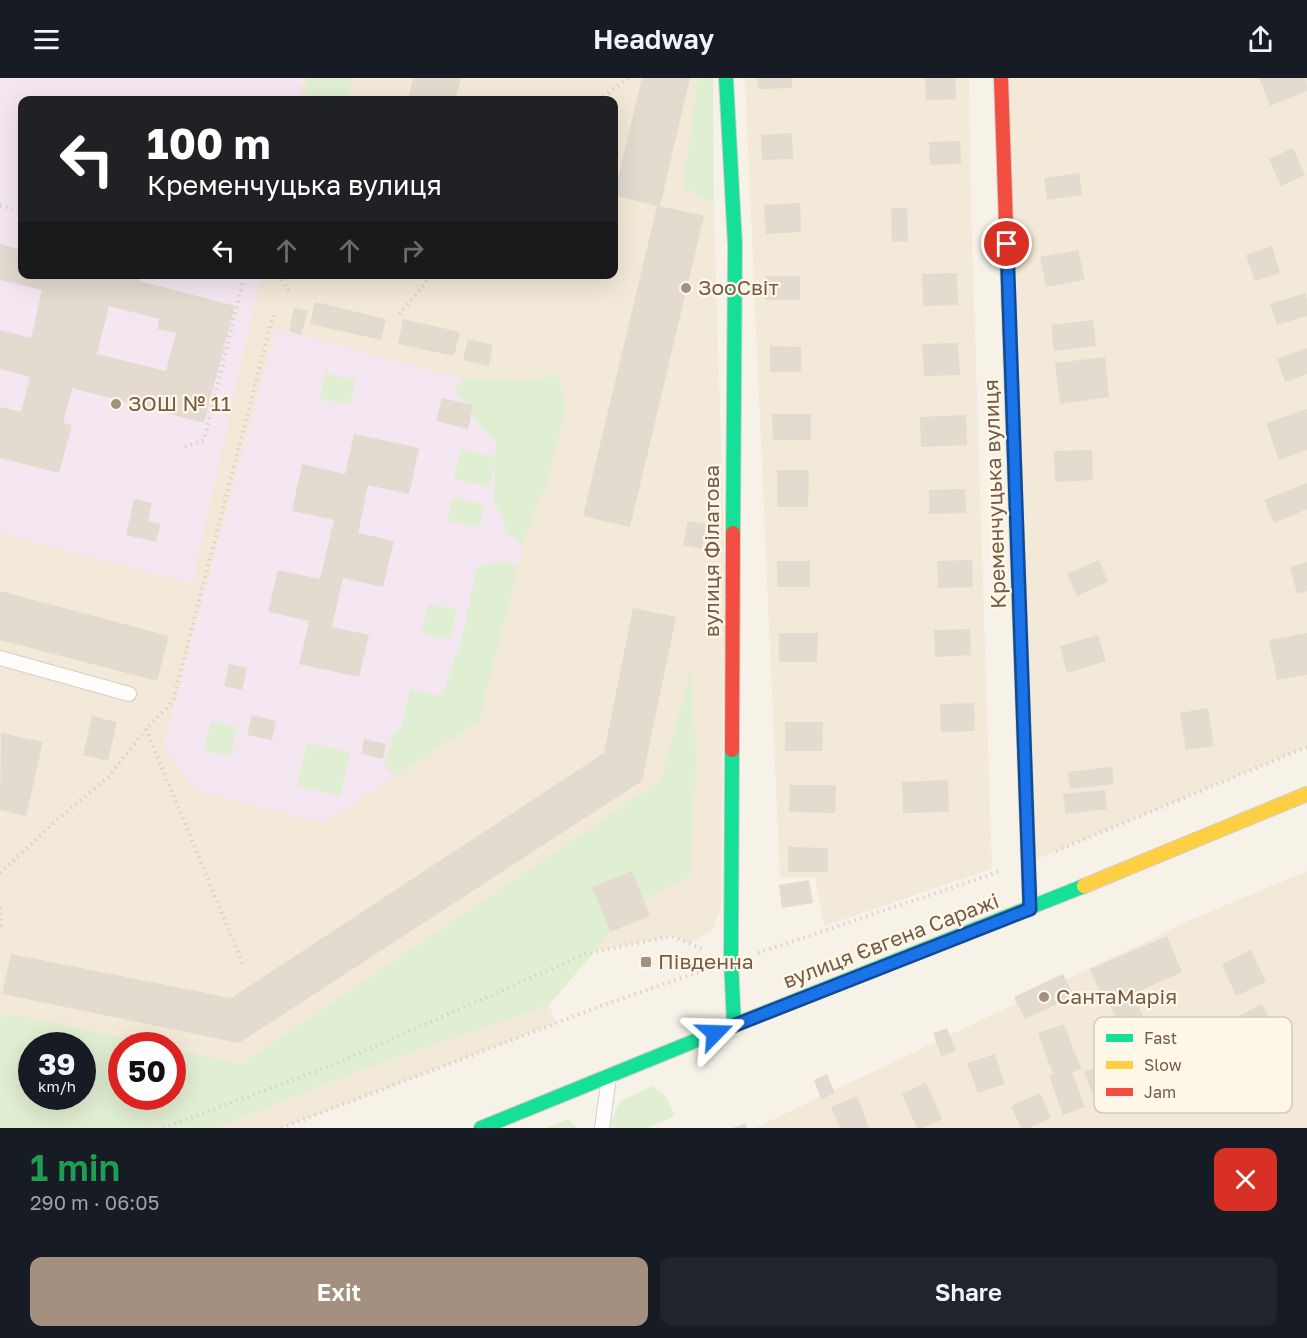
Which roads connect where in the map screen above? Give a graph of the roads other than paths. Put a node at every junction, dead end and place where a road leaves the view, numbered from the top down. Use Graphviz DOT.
graph roads {
  1 [pos="726,78"];
  2 [pos="1001,78"];
  3 [pos="0,658"];
  4 [pos="129,694"];
  5 [pos="1307,794"];
  6 [pos="1030,909"];
  7 [pos="734,1025"];
  8 [pos="609,1075"];
  9 [pos="481,1128"];
  10 [pos="602,1128"];
  1 -- 7 [label="street, вулиця Філатова"];
  2 -- 6 [label="street, Кременчуцька вулиця"];
  3 -- 4 [label="lane"];
  5 -- 6 [label="street, вулиця Євгена Саражі"];
  6 -- 7 [label="street, вулиця Євгена Саражі"];
  7 -- 8 [label="street, вулиця Євгена Саражі"];
  8 -- 9 [label="street, вулиця Євгена Саражі"];
  8 -- 10 [label="lane"];
}
